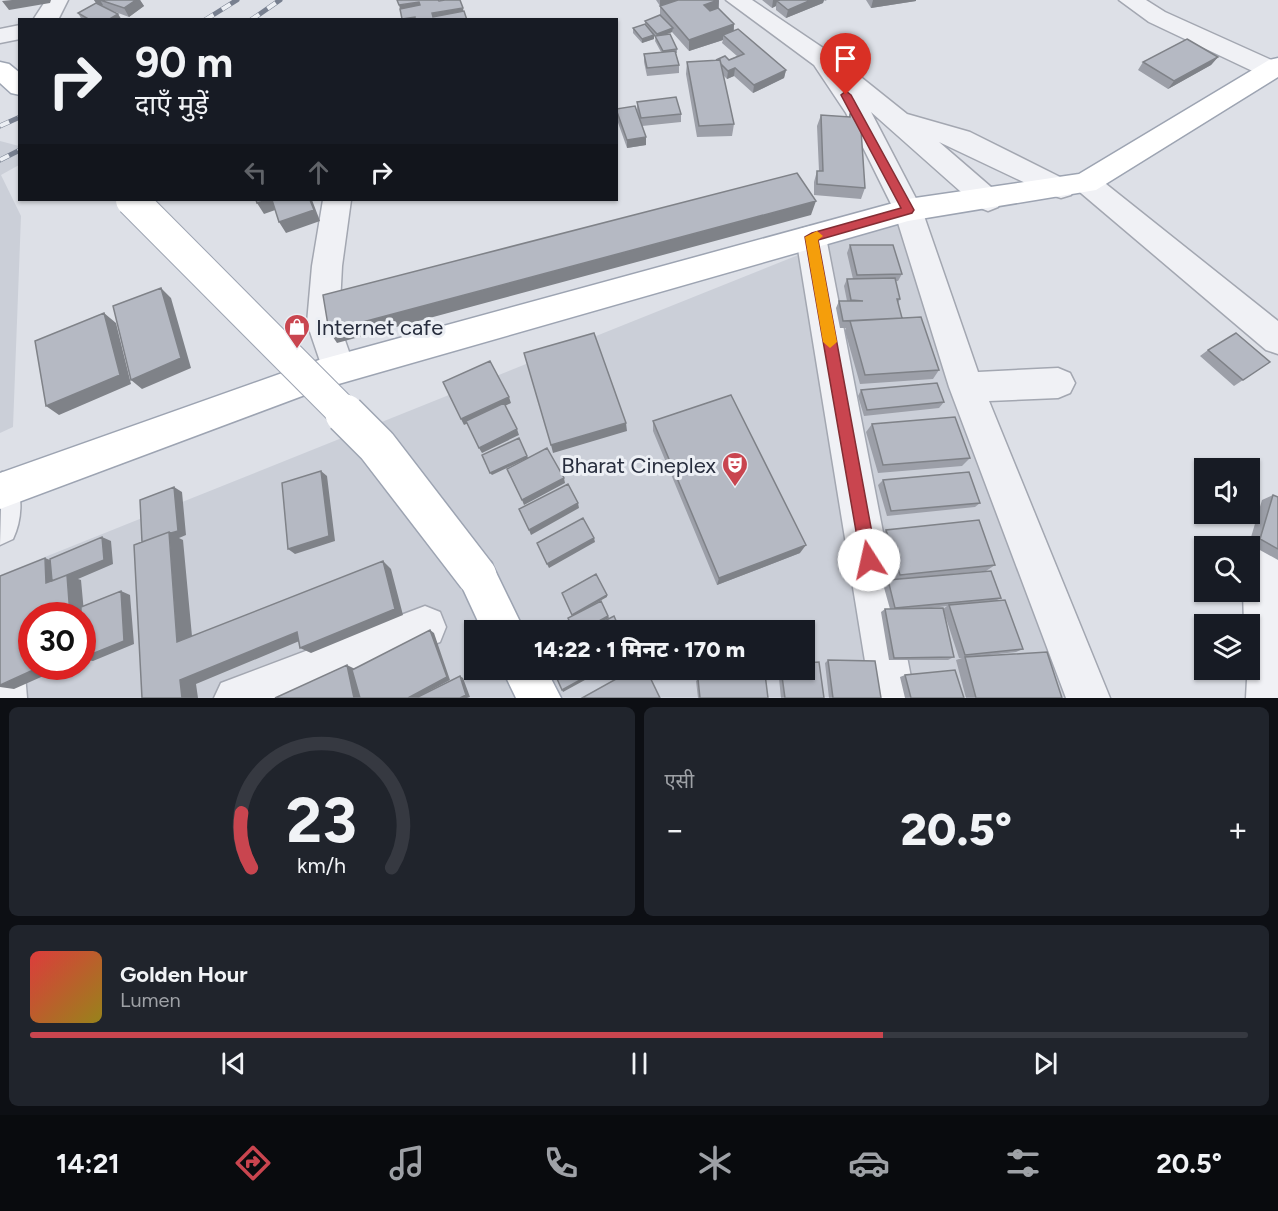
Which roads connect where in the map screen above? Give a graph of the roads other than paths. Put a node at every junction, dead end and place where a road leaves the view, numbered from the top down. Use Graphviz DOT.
graph roads {
  1 [pos="57,0"];
  2 [pos="737,0"];
  3 [pos="1130,0"];
  4 [pos="46,18"];
  5 [pos="18,32"];
  6 [pos="0,36"];
  7 [pos="823,60"];
  8 [pos="1275,68"];
  9 [pos="0,70"];
  10 [pos="18,85"];
  11 [pos="895,117"];
  12 [pos="862,120"];
  13 [pos="1074,186"];
  14 [pos="988,200"];
  15 [pos="133,201"];
  16 [pos="337,201"];
  17 [pos="908,210"];
  18 [pos="812,237"];
  19 [pos="1278,340"];
  20 [pos="338,369"];
  21 [pos="1058,383"];
  22 [pos="966,387"];
  23 [pos="1,502"];
  24 [pos="1262,559"];
  25 [pos="0,615"];
  26 [pos="498,620"];
  27 [pos="425,627"];
  28 [pos="530,680"];
  29 [pos="4,698"];
  30 [pos="238,698"];
  31 [pos="539,698"];
  32 [pos="893,698"];
  33 [pos="1088,698"];
  34 [pos="1268,698"];
  1 -- 4 [label="street"];
  2 -- 7 [label="street"];
  3 -- 8 [label="street"];
  5 -- 6 [label="street"];
  7 -- 11 [label="street"];
  7 -- 12 [label="street"];
  8 -- 13 [label="main road"];
  9 -- 10 [label="main road"];
  11 -- 12 [label="street"];
  11 -- 13 [label="street"];
  11 -- 14 [label="street"];
  12 -- 17 [label="street"];
  13 -- 14 [label="main road"];
  13 -- 19 [label="street"];
  14 -- 17 [label="main road"];
  15 -- 26 [label="main road, bridge"];
  16 -- 20 [label="street"];
  17 -- 18 [label="main road"];
  17 -- 22 [label="street"];
  18 -- 20 [label="main road"];
  18 -- 32 [label="street"];
  20 -- 23 [label="main road"];
  21 -- 22 [label="street"];
  22 -- 33 [label="street"];
  24 -- 34 [label="street"];
  25 -- 29 [label="street"];
  27 -- 30 [label="street"];
  28 -- 31 [label="main road"];
}
